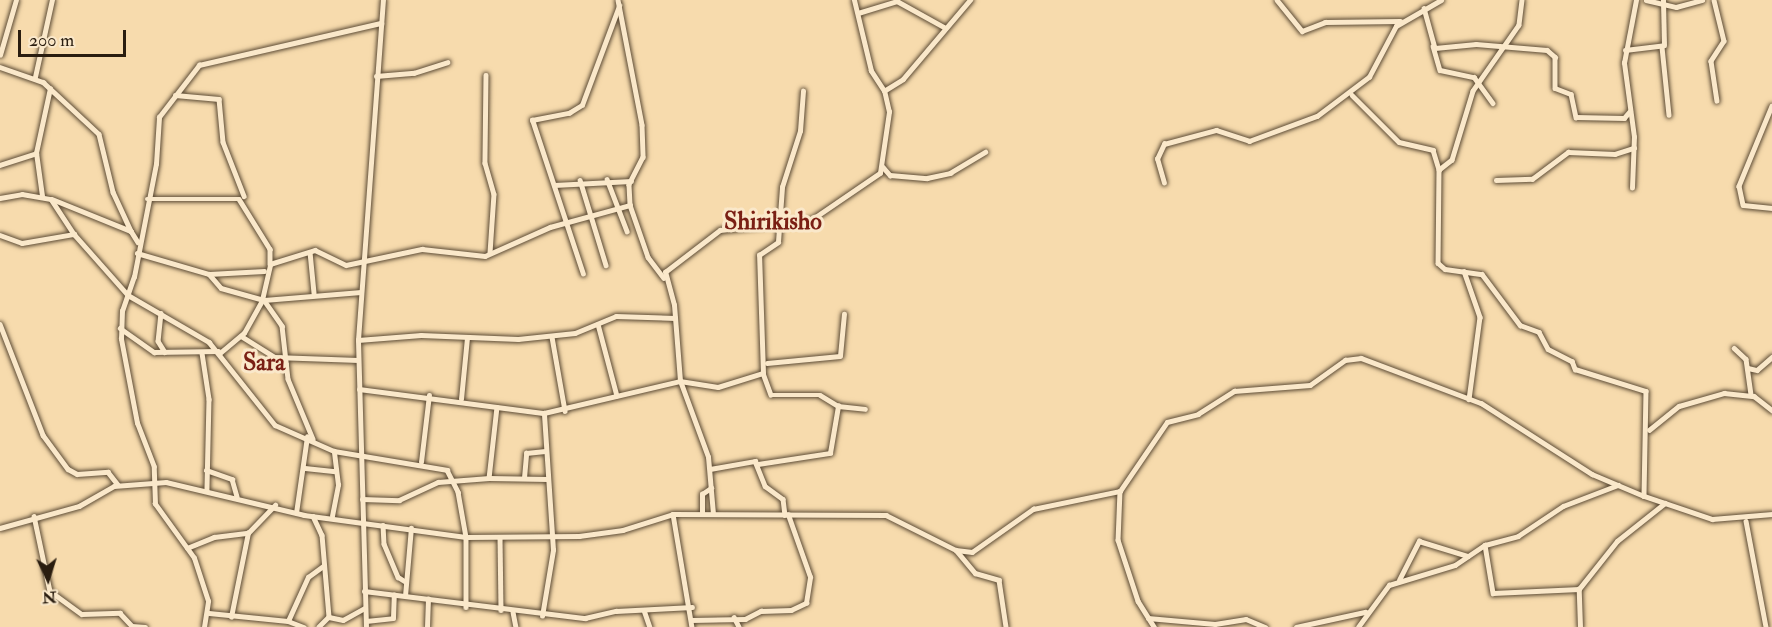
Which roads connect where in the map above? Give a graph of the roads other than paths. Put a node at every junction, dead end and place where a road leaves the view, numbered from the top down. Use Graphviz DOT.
graph roads {
  1 [pos="16,0"];
  2 [pos="52,0"];
  3 [pos="383,0"];
  4 [pos="618,0"];
  5 [pos="854,0"];
  6 [pos="970,0"];
  7 [pos="1277,0"];
  8 [pos="1441,0"];
  9 [pos="1522,0"];
  10 [pos="1636,0"];
  11 [pos="1646,0"];
  12 [pos="1702,0"];
  13 [pos="1714,0"];
  14 [pos="1663,2"];
  15 [pos="619,6"];
  16 [pos="1424,8"];
  17 [pos="858,13"];
  18 [pos="1401,21"];
  19 [pos="381,23"];
  20 [pos="944,27"];
  21 [pos="0,28"];
  22 [pos="7,31"];
  23 [pos="1433,46"];
  24 [pos="1500,46"];
  25 [pos="1662,47"];
  26 [pos="1625,50"];
  27 [pos="0,55"];
  28 [pos="447,62"];
  29 [pos="0,68"];
  30 [pos="486,75"];
  31 [pos="376,76"];
  32 [pos="35,77"];
  33 [pos="1479,80"];
  34 [pos="50,88"];
  35 [pos="803,91"];
  36 [pos="884,91"];
  37 [pos="175,95"];
  38 [pos="1352,95"];
  39 [pos="1717,101"];
  40 [pos="1493,103"];
  41 [pos="1772,106"];
  42 [pos="1630,111"];
  43 [pos="1669,115"];
  44 [pos="1634,148"];
  45 [pos="985,152"];
  46 [pos="36,153"];
  47 [pos="0,165"];
  48 [pos="884,167"];
  49 [pos="1439,170"];
  50 [pos="607,179"];
  51 [pos="580,180"];
  52 [pos="1496,180"];
  53 [pos="632,181"];
  54 [pos="1164,183"];
  55 [pos="554,185"];
  56 [pos="1632,188"];
  57 [pos="42,196"];
  58 [pos="244,196"];
  59 [pos="0,198"];
  60 [pos="51,199"];
  61 [pos="147,199"];
  62 [pos="630,205"];
  63 [pos="618,207"];
  64 [pos="1772,208"];
  65 [pos="592,213"];
  66 [pos="566,222"];
  67 [pos="780,223"];
  68 [pos="131,231"];
  69 [pos="627,231"];
  70 [pos="74,234"];
  71 [pos="0,235"];
  72 [pos="138,242"];
  73 [pos="310,252"];
  74 [pos="137,253"];
  75 [pos="490,253"];
  76 [pos="270,264"];
  77 [pos="362,265"];
  78 [pos="606,265"];
  79 [pos="264,271"];
  80 [pos="1464,271"];
  81 [pos="209,274"];
  82 [pos="583,274"];
  83 [pos="664,278"];
  84 [pos="133,284"];
  85 [pos="361,292"];
  86 [pos="314,293"];
  87 [pos="128,295"];
  88 [pos="263,300"];
  89 [pos="135,301"];
  90 [pos="161,313"];
  91 [pos="844,314"];
  92 [pos="675,318"];
  93 [pos="0,324"];
  94 [pos="598,324"];
  95 [pos="120,328"];
  96 [pos="241,336"];
  97 [pos="552,337"];
  98 [pos="467,338"];
  99 [pos="358,340"];
  100 [pos="1734,348"];
  101 [pos="165,352"];
  102 [pos="219,352"];
  103 [pos="202,353"];
  104 [pos="1772,357"];
  105 [pos="285,359"];
  106 [pos="358,360"];
  107 [pos="767,363"];
  108 [pos="1748,368"];
  109 [pos="763,373"];
  110 [pos="680,381"];
  111 [pos="359,389"];
  112 [pos="614,391"];
  113 [pos="429,395"];
  114 [pos="1751,395"];
  115 [pos="617,396"];
  116 [pos="611,398"];
  117 [pos="461,399"];
  118 [pos="1469,399"];
  119 [pos="838,406"];
  120 [pos="497,407"];
  121 [pos="865,409"];
  122 [pos="1772,410"];
  123 [pos="565,411"];
  124 [pos="544,414"];
  125 [pos="1649,430"];
  126 [pos="307,437"];
  127 [pos="313,439"];
  128 [pos="545,451"];
  129 [pos="334,452"];
  130 [pos="360,454"];
  131 [pos="421,462"];
  132 [pos="758,464"];
  133 [pos="305,468"];
  134 [pos="710,469"];
  135 [pos="206,470"];
  136 [pos="335,471"];
  137 [pos="489,478"];
  138 [pos="524,478"];
  139 [pos="547,478"];
  140 [pos="454,481"];
  141 [pos="153,482"];
  142 [pos="118,485"];
  143 [pos="1618,485"];
  144 [pos="711,488"];
  145 [pos="207,490"];
  146 [pos="1120,491"];
  147 [pos="237,496"];
  148 [pos="1644,496"];
  149 [pos="362,499"];
  150 [pos="1665,503"];
  151 [pos="275,505"];
  152 [pos="296,513"];
  153 [pos="702,513"];
  154 [pos="673,514"];
  155 [pos="713,514"];
  156 [pos="1772,514"];
  157 [pos="787,515"];
  158 [pos="34,516"];
  159 [pos="314,516"];
  160 [pos="332,516"];
  161 [pos="1746,520"];
  162 [pos="363,522"];
  163 [pos="384,525"];
  164 [pos="0,528"];
  165 [pos="411,528"];
  166 [pos="248,533"];
  167 [pos="552,536"];
  168 [pos="466,537"];
  169 [pos="500,537"];
  170 [pos="1485,545"];
  171 [pos="188,548"];
  172 [pos="956,550"];
  173 [pos="1468,556"];
  174 [pos="323,566"];
  175 [pos="1399,581"];
  176 [pos="406,582"];
  177 [pos="1579,589"];
  178 [pos="364,591"];
  179 [pos="394,595"];
  180 [pos="405,596"];
  181 [pos="428,599"];
  182 [pos="466,607"];
  183 [pos="692,607"];
  184 [pos="365,608"];
  185 [pos="501,610"];
  186 [pos="644,610"];
  187 [pos="513,612"];
  188 [pos="1365,612"];
  189 [pos="209,613"];
  190 [pos="231,616"];
  191 [pos="542,616"];
  192 [pos="328,617"];
  193 [pos="734,617"];
  194 [pos="1148,618"];
  195 [pos="691,620"];
  196 [pos="288,621"];
  197 [pos="366,624"];
  198 [pos="127,625"];
  199 [pos="145,627"];
  200 [pos="204,627"];
  201 [pos="304,627"];
  202 [pos="319,627"];
  203 [pos="428,627"];
  204 [pos="516,627"];
  205 [pos="650,627"];
  206 [pos="692,627"];
  207 [pos="739,627"];
  208 [pos="1006,627"];
  209 [pos="1154,627"];
  210 [pos="1265,627"];
  211 [pos="1296,627"];
  212 [pos="1358,627"];
  213 [pos="1580,627"];
  214 [pos="1766,627"];
  1 -- 22 [label="street"];
  2 -- 32 [label="street"];
  3 -- 19 [label="street"];
  4 -- 15 [label="street"];
  5 -- 17 [label="street"];
  6 -- 20 [label="street"];
  7 -- 18 [label="street"];
  8 -- 16 [label="street"];
  9 -- 24 [label="street"];
  10 -- 26 [label="street"];
  11 -- 14 [label="street"];
  12 -- 14 [label="street"];
  13 -- 39 [label="street"];
  14 -- 25 [label="street"];
  15 -- 53 [label="street"];
  15 -- 55 [label="street"];
  16 -- 18 [label="street"];
  16 -- 23 [label="street"];
  17 -- 20 [label="street"];
  17 -- 36 [label="street"];
  18 -- 38 [label="street"];
  19 -- 31 [label="street"];
  19 -- 37 [label="street"];
  20 -- 36 [label="street"];
  21 -- 22 [label="street"];
  22 -- 27 [label="street"];
  23 -- 24 [label="street"];
  23 -- 33 [label="street"];
  24 -- 33 [label="street"];
  24 -- 42 [label="street"];
  25 -- 26 [label="street"];
  25 -- 43 [label="street"];
  26 -- 42 [label="street"];
  28 -- 31 [label="street"];
  29 -- 32 [label="street"];
  30 -- 75 [label="street"];
  31 -- 77 [label="street"];
  32 -- 34 [label="street"];
  33 -- 40 [label="street"];
  33 -- 49 [label="street"];
  34 -- 46 [label="street"];
  34 -- 68 [label="street"];
  35 -- 67 [label="street"];
  36 -- 48 [label="street"];
  37 -- 58 [label="street"];
  37 -- 61 [label="street"];
  38 -- 49 [label="street"];
  38 -- 54 [label="street"];
  41 -- 64 [label="street"];
  42 -- 44 [label="street"];
  44 -- 52 [label="street"];
  44 -- 56 [label="street"];
  45 -- 48 [label="street"];
  46 -- 47 [label="street"];
  46 -- 57 [label="street"];
  48 -- 67 [label="street"];
  49 -- 80 [label="street"];
  50 -- 51 [label="street"];
  50 -- 53 [label="street"];
  50 -- 63 [label="street"];
  51 -- 55 [label="street"];
  51 -- 65 [label="street"];
  53 -- 62 [label="street"];
  55 -- 66 [label="street"];
  57 -- 59 [label="street"];
  57 -- 60 [label="street"];
  60 -- 68 [label="street"];
  60 -- 70 [label="street"];
  61 -- 72 [label="street"];
  61 -- 76 [label="street"];
  62 -- 63 [label="street"];
  62 -- 83 [label="street"];
  63 -- 65 [label="street"];
  63 -- 69 [label="street"];
  65 -- 66 [label="street"];
  65 -- 78 [label="street"];
  66 -- 75 [label="street"];
  66 -- 82 [label="street"];
  67 -- 83 [label="street"];
  67 -- 107 [label="street"];
  68 -- 72 [label="street"];
  70 -- 71 [label="street"];
  70 -- 87 [label="street"];
  72 -- 74 [label="street"];
  73 -- 76 [label="street"];
  73 -- 77 [label="street"];
  73 -- 86 [label="street"];
  74 -- 81 [label="street"];
  74 -- 84 [label="street"];
  75 -- 77 [label="street"];
  76 -- 79 [label="street"];
  77 -- 85 [label="street"];
  79 -- 81 [label="street"];
  79 -- 88 [label="street"];
  80 -- 118 [label="street"];
  80 -- 125 [label="street"];
  81 -- 88 [label="street"];
  83 -- 92 [label="street"];
  84 -- 87 [label="street"];
  84 -- 89 [label="street"];
  85 -- 86 [label="street"];
  85 -- 99 [label="street"];
  86 -- 88 [label="street"];
  87 -- 89 [label="street"];
  87 -- 95 [label="street"];
  88 -- 96 [label="street"];
  88 -- 105 [label="street"];
  89 -- 90 [label="street"];
  90 -- 101 [label="street"];
  90 -- 102 [label="street"];
  91 -- 107 [label="street"];
  92 -- 94 [label="street"];
  92 -- 110 [label="street"];
  93 -- 142 [label="street"];
  94 -- 97 [label="street"];
  94 -- 112 [label="street"];
  95 -- 101 [label="street"];
  95 -- 141 [label="street"];
  96 -- 102 [label="street"];
  96 -- 105 [label="street"];
  97 -- 98 [label="street"];
  97 -- 123 [label="street"];
  98 -- 99 [label="street"];
  98 -- 117 [label="street"];
  99 -- 106 [label="street"];
  100 -- 108 [label="street"];
  101 -- 103 [label="street"];
  102 -- 103 [label="street"];
  102 -- 126 [label="street"];
  103 -- 135 [label="street"];
  104 -- 108 [label="street"];
  105 -- 106 [label="street"];
  105 -- 127 [label="street"];
  106 -- 111 [label="street"];
  107 -- 109 [label="street"];
  108 -- 114 [label="street"];
  109 -- 110 [label="street"];
  109 -- 119 [label="street"];
  110 -- 115 [label="street"];
  110 -- 134 [label="street"];
  111 -- 113 [label="street"];
  111 -- 130 [label="street"];
  112 -- 115 [label="street"];
  112 -- 116 [label="street"];
  113 -- 117 [label="street"];
  113 -- 131 [label="street"];
  114 -- 122 [label="street"];
  114 -- 125 [label="street"];
  115 -- 116 [label="street"];
  116 -- 123 [label="street"];
  117 -- 120 [label="street"];
  118 -- 143 [label="street"];
  118 -- 146 [label="street"];
  119 -- 121 [label="street"];
  119 -- 132 [label="street"];
  120 -- 124 [label="street"];
  120 -- 137 [label="street"];
  123 -- 124 [label="street"];
  124 -- 128 [label="street"];
  125 -- 148 [label="street"];
  126 -- 127 [label="street"];
  126 -- 133 [label="street"];
  127 -- 129 [label="street"];
  128 -- 138 [label="street"];
  128 -- 139 [label="street"];
  129 -- 130 [label="street"];
  129 -- 136 [label="street"];
  130 -- 131 [label="street"];
  130 -- 149 [label="street"];
  131 -- 140 [label="street"];
  132 -- 134 [label="street"];
  132 -- 157 [label="street"];
  133 -- 136 [label="street"];
  133 -- 152 [label="street"];
  134 -- 144 [label="street"];
  135 -- 145 [label="street"];
  135 -- 147 [label="street"];
  136 -- 160 [label="street"];
  137 -- 138 [label="street"];
  137 -- 140 [label="street"];
  138 -- 139 [label="street"];
  139 -- 167 [label="street"];
  140 -- 149 [label="street"];
  140 -- 168 [label="street"];
  141 -- 142 [label="street"];
  141 -- 145 [label="street"];
  141 -- 171 [label="street"];
  142 -- 158 [label="street"];
  143 -- 148 [label="street"];
  143 -- 170 [label="street"];
  144 -- 153 [label="street"];
  144 -- 155 [label="street"];
  145 -- 147 [label="street"];
  146 -- 172 [label="street"];
  146 -- 194 [label="street"];
  147 -- 151 [label="street"];
  148 -- 150 [label="street"];
  149 -- 162 [label="street"];
  150 -- 161 [label="street"];
  150 -- 177 [label="street"];
  151 -- 152 [label="street"];
  151 -- 166 [label="street"];
  152 -- 159 [label="street"];
  153 -- 154 [label="street"];
  153 -- 155 [label="street"];
  154 -- 167 [label="street"];
  154 -- 183 [label="street"];
  155 -- 157 [label="street"];
  156 -- 161 [label="street"];
  157 -- 172 [label="street"];
  157 -- 193 [label="street"];
  158 -- 164 [label="street"];
  158 -- 198 [label="street"];
  159 -- 160 [label="street"];
  159 -- 174 [label="street"];
  160 -- 162 [label="street"];
  161 -- 214 [label="street"];
  162 -- 163 [label="street"];
  162 -- 178 [label="street"];
  163 -- 165 [label="street"];
  163 -- 176 [label="street"];
  165 -- 168 [label="street"];
  165 -- 176 [label="street"];
  166 -- 171 [label="street"];
  166 -- 190 [label="street"];
  167 -- 169 [label="street"];
  167 -- 191 [label="street"];
  168 -- 169 [label="street"];
  168 -- 182 [label="street"];
  169 -- 185 [label="street"];
  170 -- 173 [label="street"];
  170 -- 177 [label="street"];
  171 -- 189 [label="street"];
  172 -- 208 [label="street"];
  173 -- 175 [label="street"];
  173 -- 175 [label="street"];
  174 -- 192 [label="street"];
  174 -- 196 [label="street"];
  175 -- 188 [label="street"];
  176 -- 180 [label="street"];
  177 -- 213 [label="street"];
  178 -- 179 [label="street"];
  178 -- 184 [label="street"];
  179 -- 180 [label="street"];
  179 -- 197 [label="street"];
  180 -- 181 [label="street"];
  181 -- 182 [label="street"];
  181 -- 203 [label="street"];
  182 -- 185 [label="street"];
  183 -- 186 [label="street"];
  183 -- 195 [label="street"];
  184 -- 192 [label="street"];
  184 -- 197 [label="street"];
  185 -- 187 [label="street"];
  186 -- 191 [label="street"];
  186 -- 205 [label="street"];
  187 -- 191 [label="street"];
  187 -- 204 [label="street"];
  188 -- 211 [label="street"];
  188 -- 212 [label="street"];
  189 -- 190 [label="street"];
  189 -- 200 [label="street"];
  190 -- 196 [label="street"];
  192 -- 202 [label="street"];
  193 -- 195 [label="street"];
  193 -- 207 [label="street"];
  194 -- 209 [label="street"];
  194 -- 210 [label="street"];
  195 -- 206 [label="street"];
  196 -- 201 [label="street"];
  198 -- 199 [label="street"];
}
